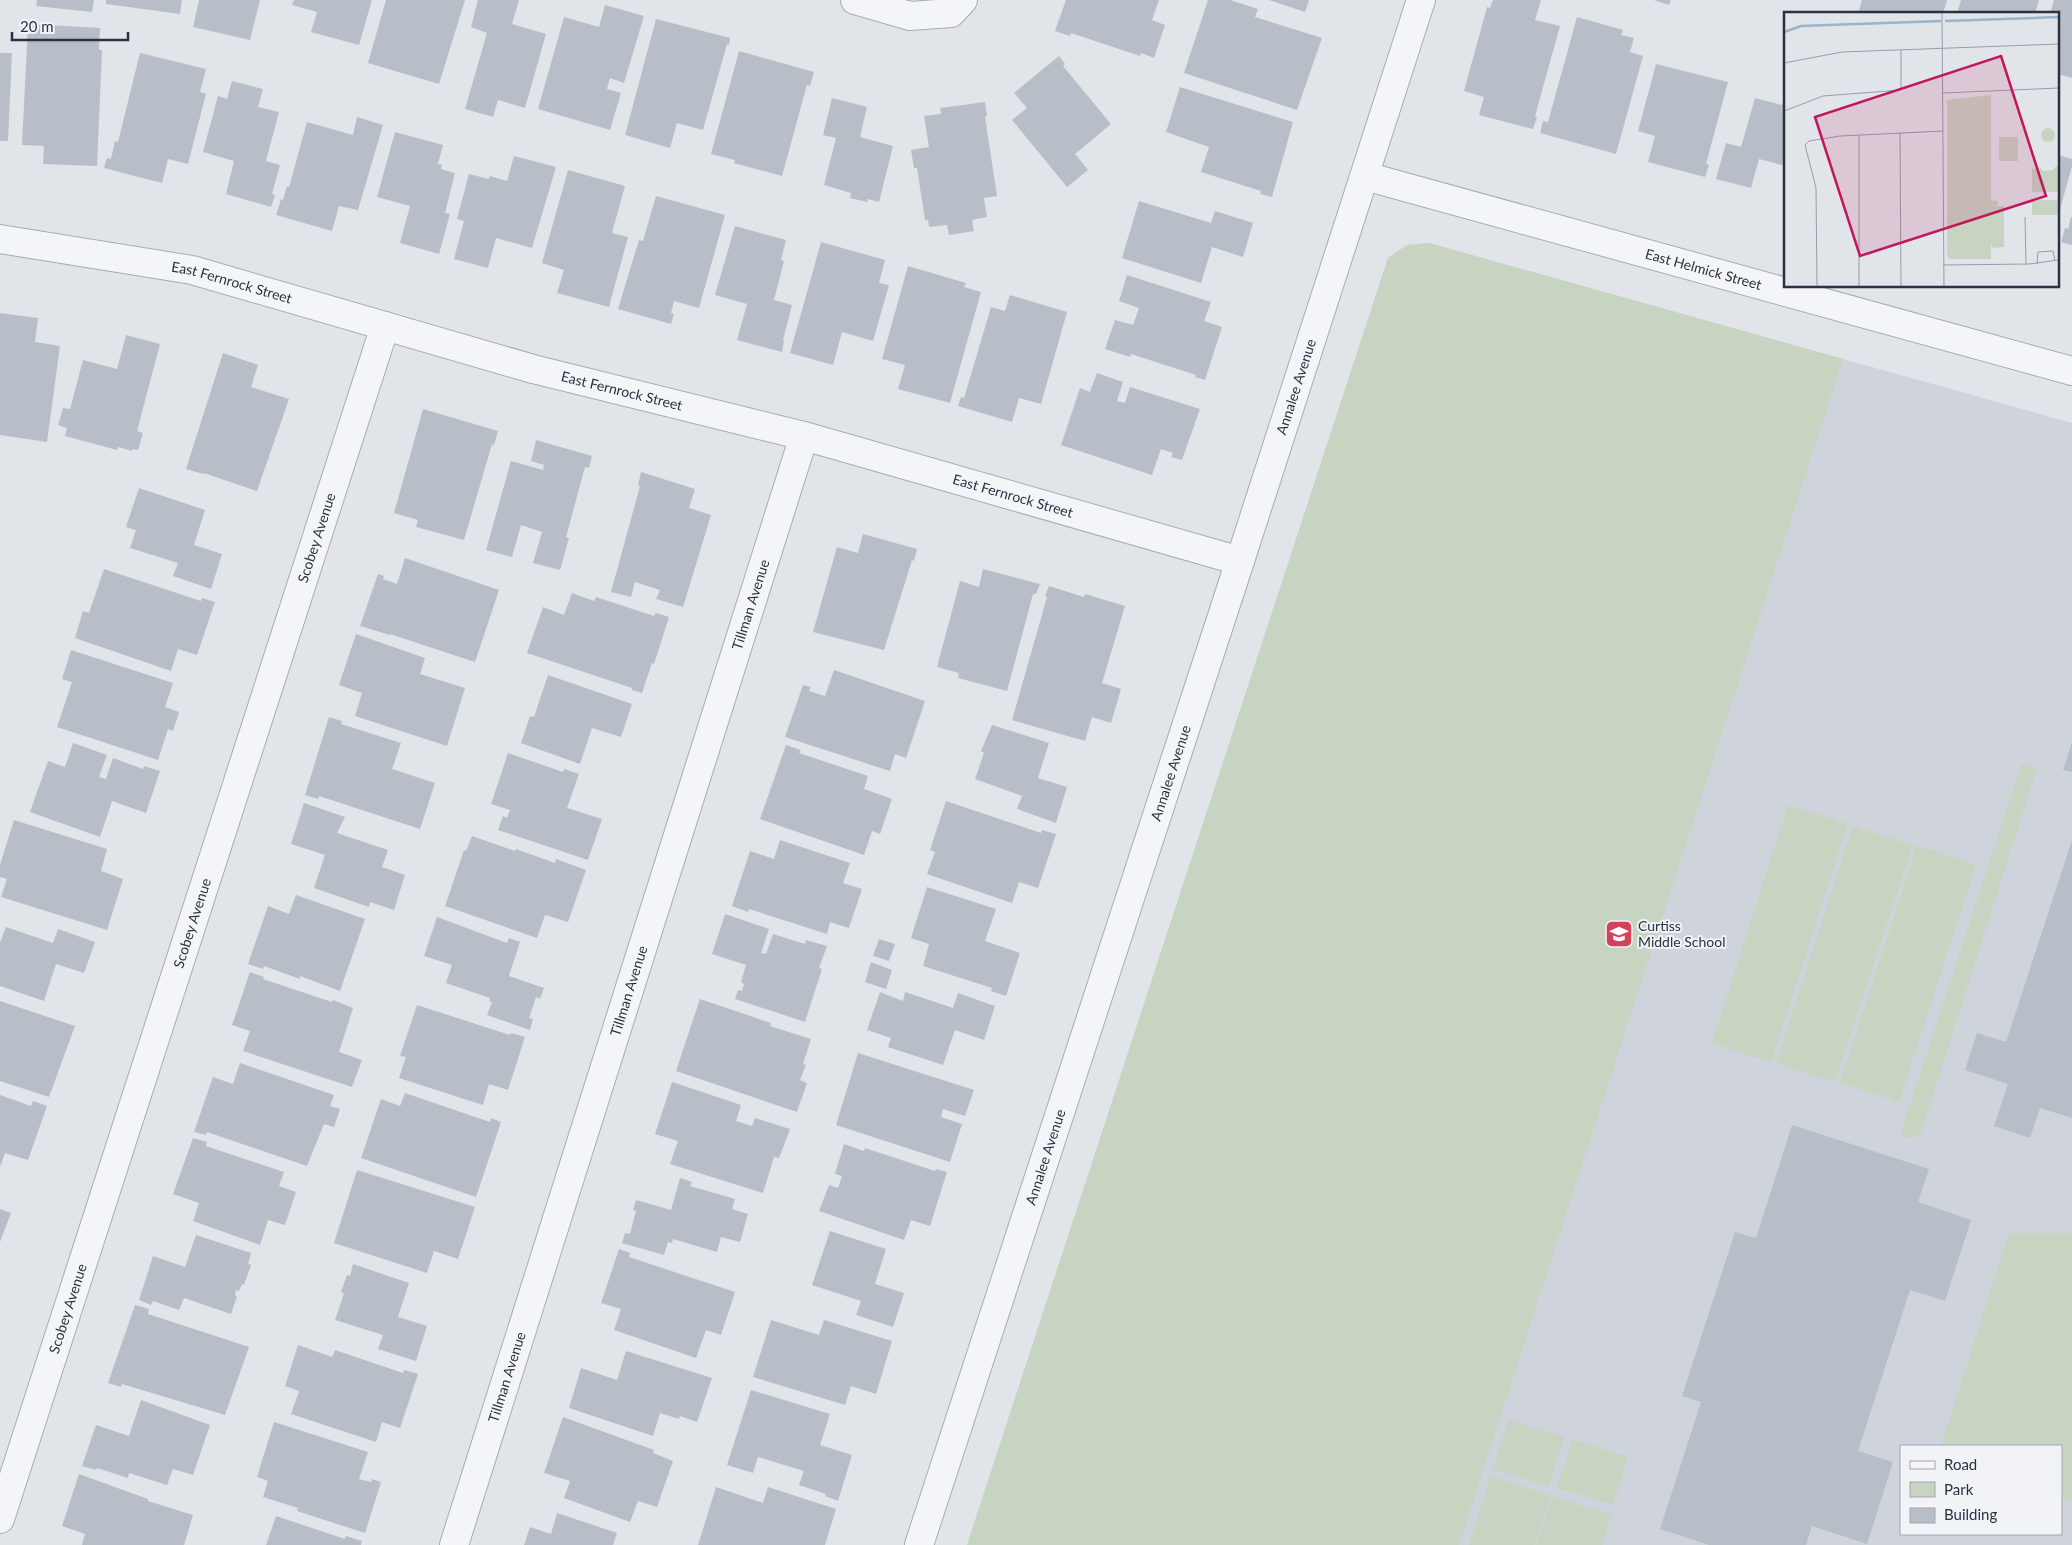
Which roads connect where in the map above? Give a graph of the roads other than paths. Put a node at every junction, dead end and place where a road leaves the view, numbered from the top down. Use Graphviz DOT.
graph roads {
  1 [pos="855,0"];
  2 [pos="1421,0"];
  3 [pos="957,6"];
  4 [pos="1365,176"];
  5 [pos="0,239"];
  6 [pos="385,326"];
  7 [pos="2072,371"];
  8 [pos="804,436"];
  9 [pos="1240,561"];
  10 [pos="0,1519"];
  11 [pos="454,1545"];
  12 [pos="919,1545"];
  1 -- 3 [label="street"];
  2 -- 4 [label="street, Annalee Avenue"];
  4 -- 7 [label="street, East Helmick Street"];
  4 -- 9 [label="street, Annalee Avenue"];
  5 -- 6 [label="street, East Fernrock Street"];
  6 -- 8 [label="street, East Fernrock Street"];
  6 -- 10 [label="street, Scobey Avenue"];
  8 -- 9 [label="street, East Fernrock Street"];
  8 -- 11 [label="street, Tillman Avenue"];
  9 -- 12 [label="street, Annalee Avenue"];
}
